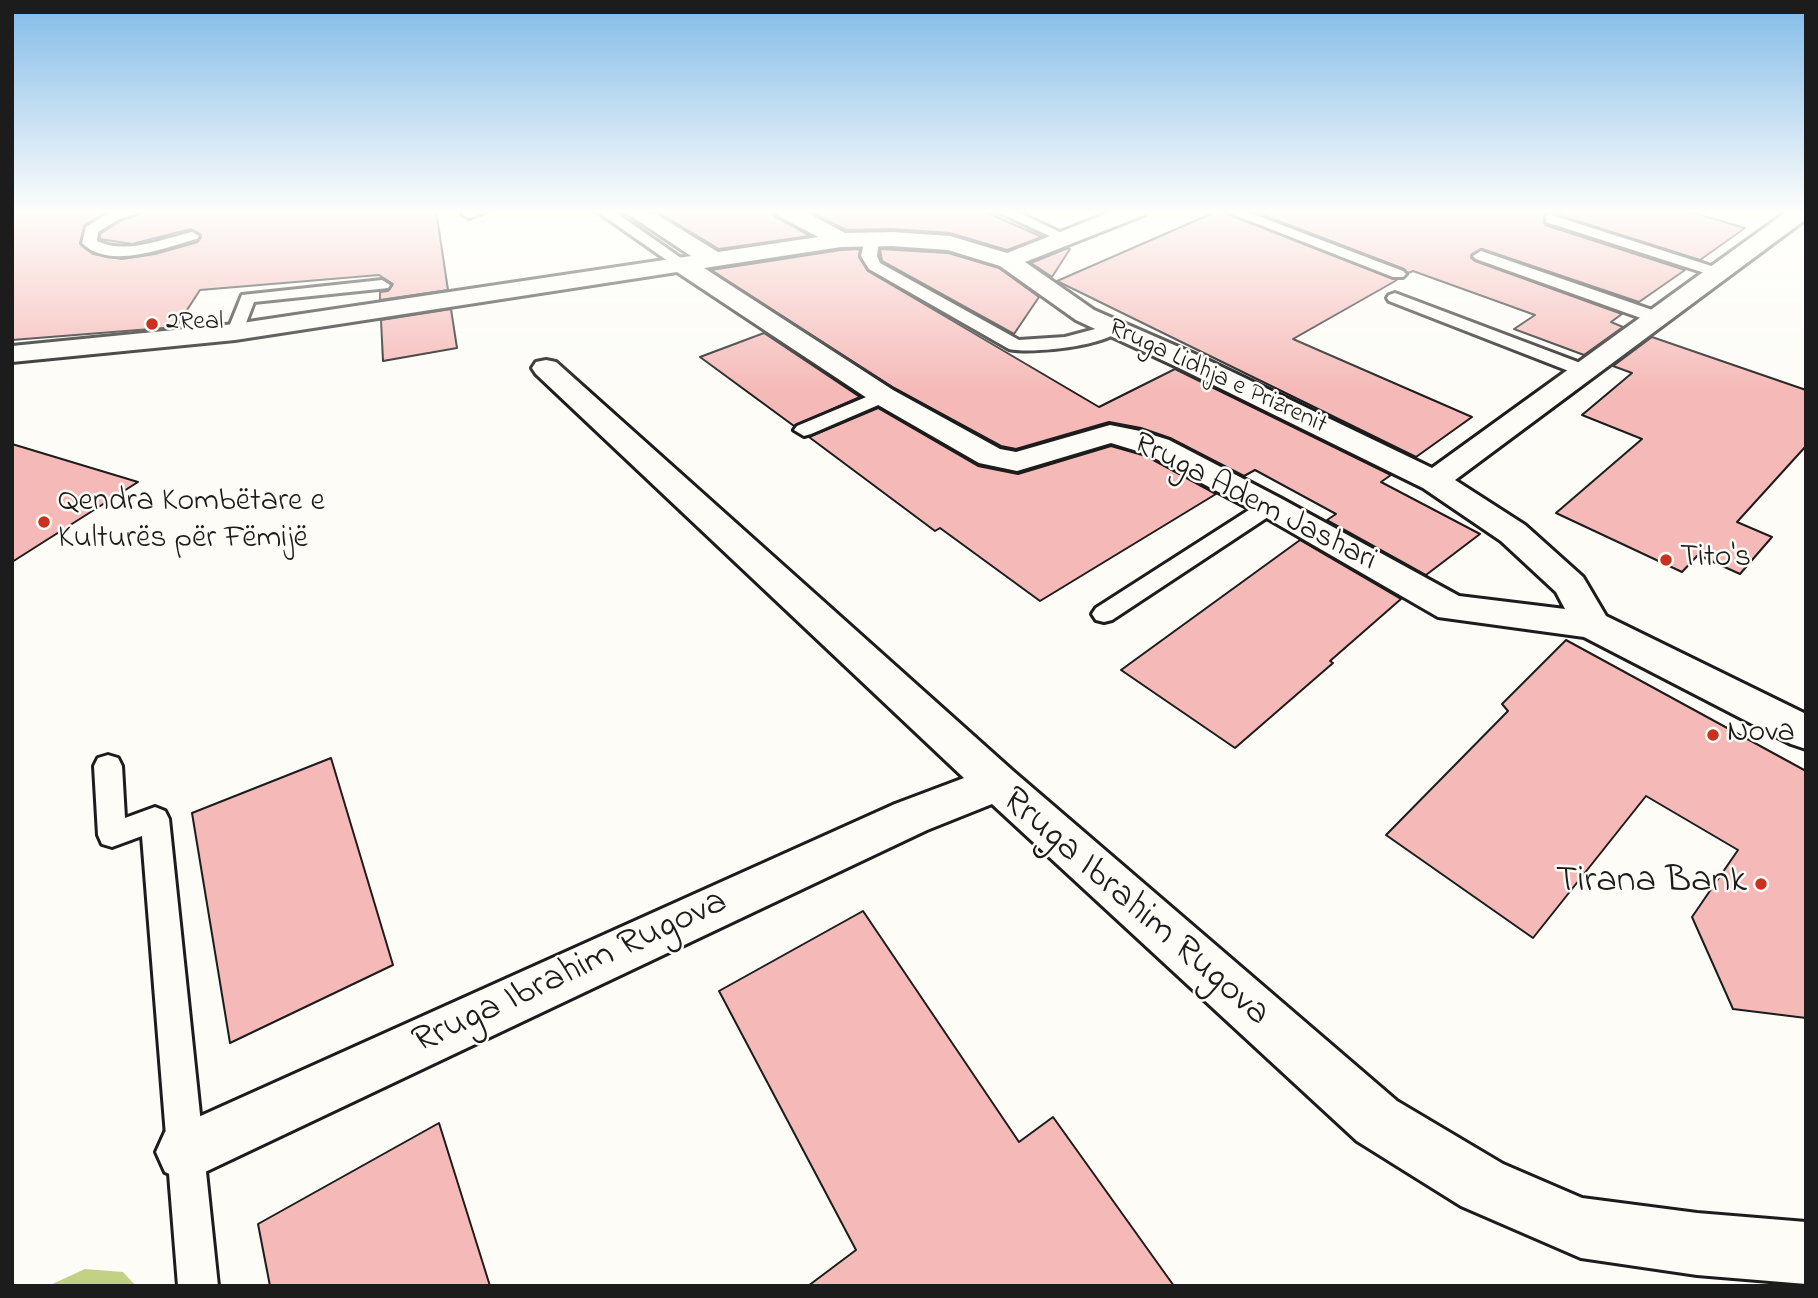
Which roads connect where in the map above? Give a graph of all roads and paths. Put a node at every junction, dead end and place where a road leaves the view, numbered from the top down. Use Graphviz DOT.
graph roads {
  1 [pos="646,271"];
  2 [pos="692,271"];
  3 [pos="882,271"];
  4 [pos="1025,271"];
  5 [pos="1389,271"];
  6 [pos="1523,271"];
  7 [pos="1711,271"];
  8 [pos="1722,271"];
  9 [pos="1719,273"];
  10 [pos="1398,274"];
  11 [pos="382,285"];
  12 [pos="1395,298"];
  13 [pos="1658,318"];
  14 [pos="1114,329"];
  15 [pos="235,332"];
  16 [pos="12,354"];
  17 [pos="546,368"];
  18 [pos="1585,371"];
  19 [pos="883,396"];
  20 [pos="804,430"];
  21 [pos="1434,481"];
  22 [pos="1270,506"];
  23 [pos="1104,614"];
  24 [pos="1592,625"];
  25 [pos="1806,733"];
  26 [pos="108,766"];
  27 [pos="998,783"];
  28 [pos="185,1152"];
  29 [pos="1806,1253"];
  30 [pos="198,1286"];
  1 -- 15 [label="street, Rruga Lidhja e Prizrenit"];
  2 -- 19 [label="street, Rruga Adem Jashari"];
  3 -- 14 [label="lane"];
  4 -- 14 [label="street, Rruga Lidhja e Prizrenit"];
  5 -- 10 [label="lane"];
  6 -- 13 [label="lane"];
  7 -- 9 [label="lane"];
  8 -- 9 [label="street"];
  9 -- 13 [label="street"];
  11 -- 15 [label="lane"];
  12 -- 18 [label="lane"];
  13 -- 18 [label="street"];
  14 -- 21 [label="street, Rruga Lidhja e Prizrenit"];
  15 -- 16 [label="street, Rruga Lidhja e Prizrenit"];
  17 -- 27 [label="street"];
  18 -- 21 [label="street"];
  19 -- 20 [label="lane"];
  19 -- 22 [label="street, Rruga Adem Jashari"];
  21 -- 24 [label="street, Rruga Lidhja e Prizrenit"];
  22 -- 23 [label="lane"];
  22 -- 24 [label="street, Rruga Adem Jashari"];
  24 -- 25 [label="street, Rruga Adem Jashari"];
  26 -- 28 [label="lane"];
  27 -- 28 [label="street, Rruga Ibrahim Rugova"];
  27 -- 29 [label="street, Rruga Ibrahim Rugova"];
  28 -- 30 [label="lane"];
}
